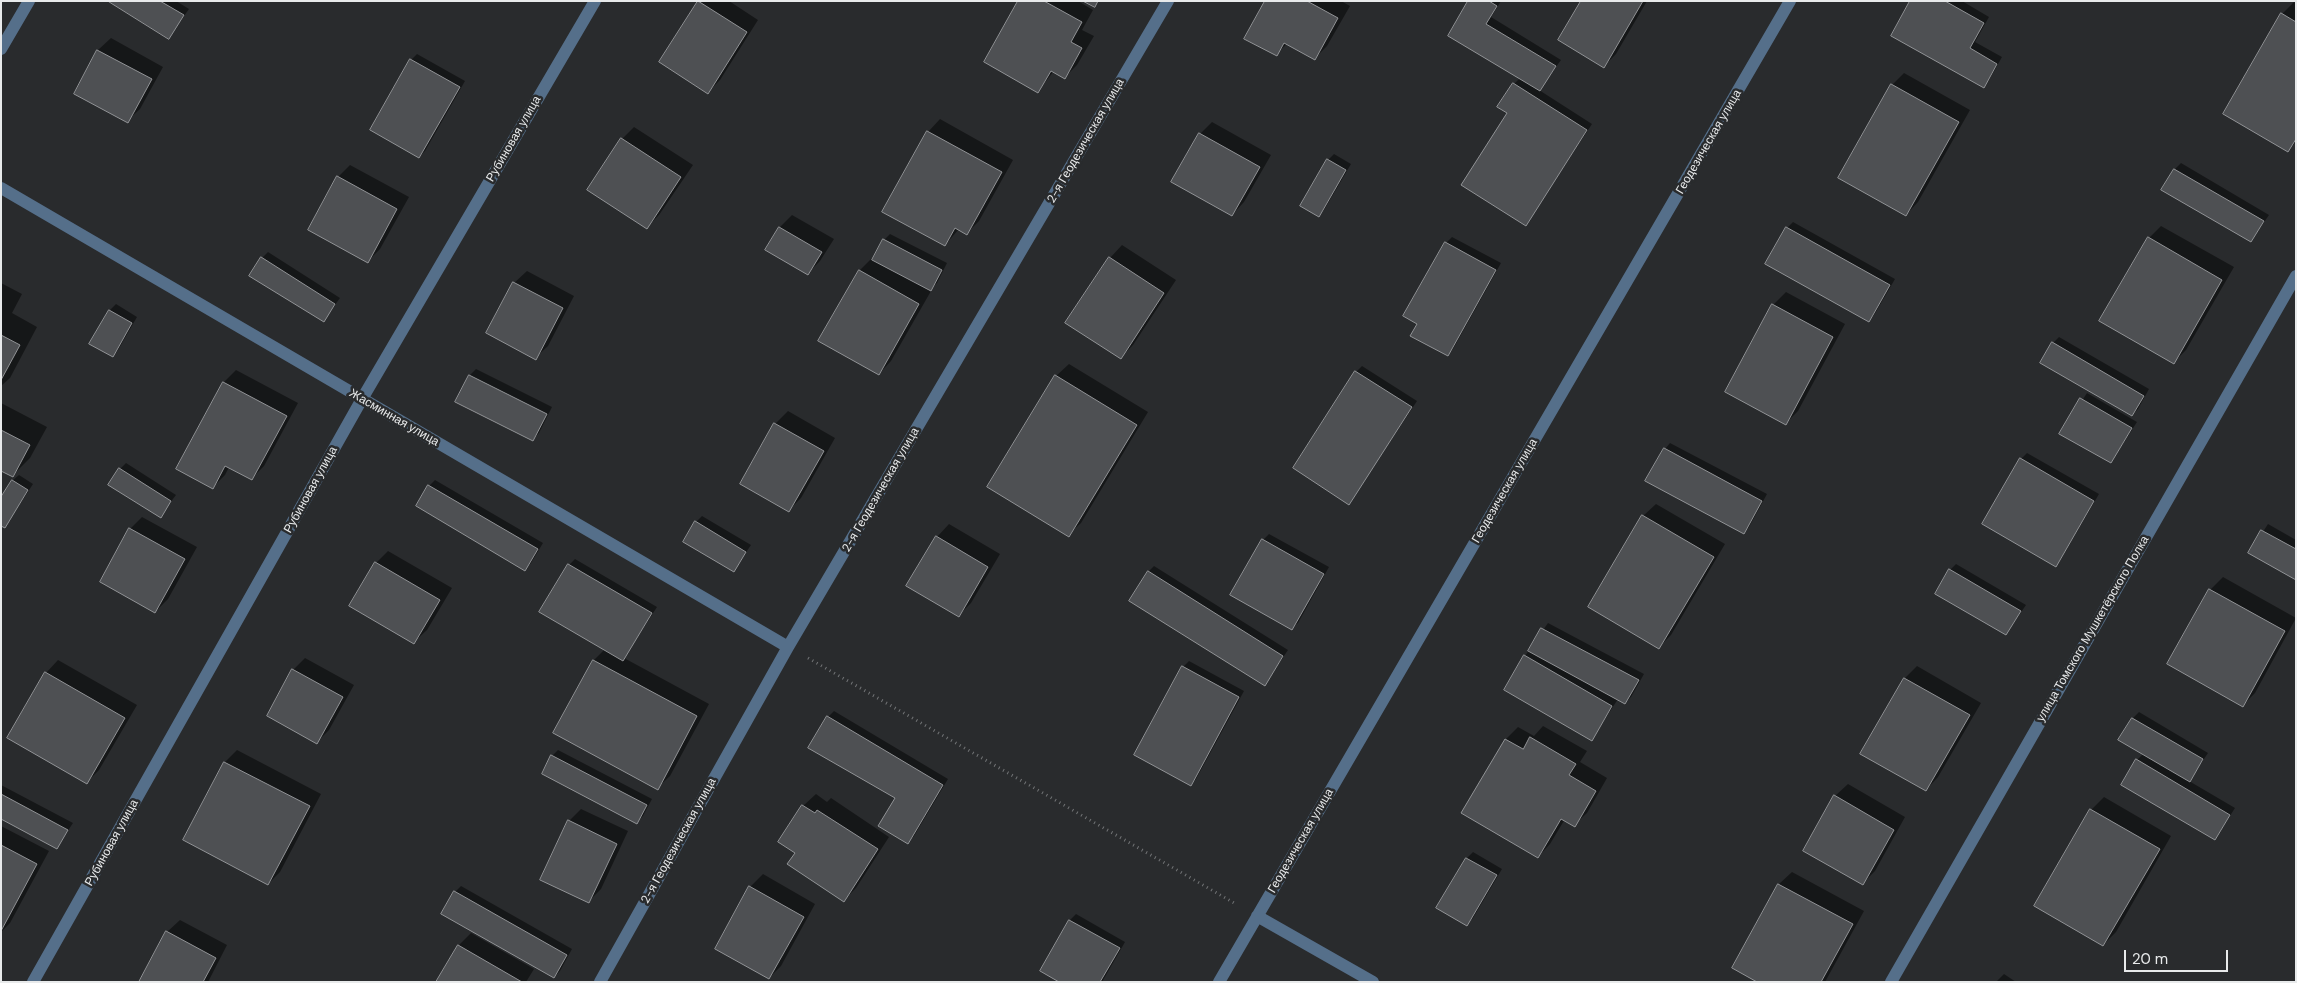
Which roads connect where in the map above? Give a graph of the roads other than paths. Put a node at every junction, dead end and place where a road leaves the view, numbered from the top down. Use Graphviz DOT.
graph roads {
  1 [pos="29,1"];
  2 [pos="595,1"];
  3 [pos="1168,1"];
  4 [pos="1790,1"];
  5 [pos="1,49"];
  6 [pos="1,188"];
  7 [pos="2296,276"];
  8 [pos="362,399"];
  9 [pos="788,647"];
  10 [pos="1257,916"];
  11 [pos="33,982"];
  12 [pos="600,982"];
  13 [pos="1219,982"];
  14 [pos="1373,982"];
  15 [pos="1891,982"];
  1 -- 5 [label="street"];
  2 -- 8 [label="street, Рубиновая улица"];
  3 -- 9 [label="street, 2-я Геодезическая улица"];
  4 -- 10 [label="street, Геодезическая улица"];
  6 -- 8 [label="street, Жасминная улица"];
  7 -- 15 [label="street, улица Томского Мушкетёрского Полка"];
  8 -- 9 [label="street, Жасминная улица"];
  8 -- 11 [label="street, Рубиновая улица"];
  9 -- 12 [label="street, 2-я Геодезическая улица"];
  10 -- 13 [label="street, Геодезическая улица"];
  10 -- 14 [label="street"];
}
